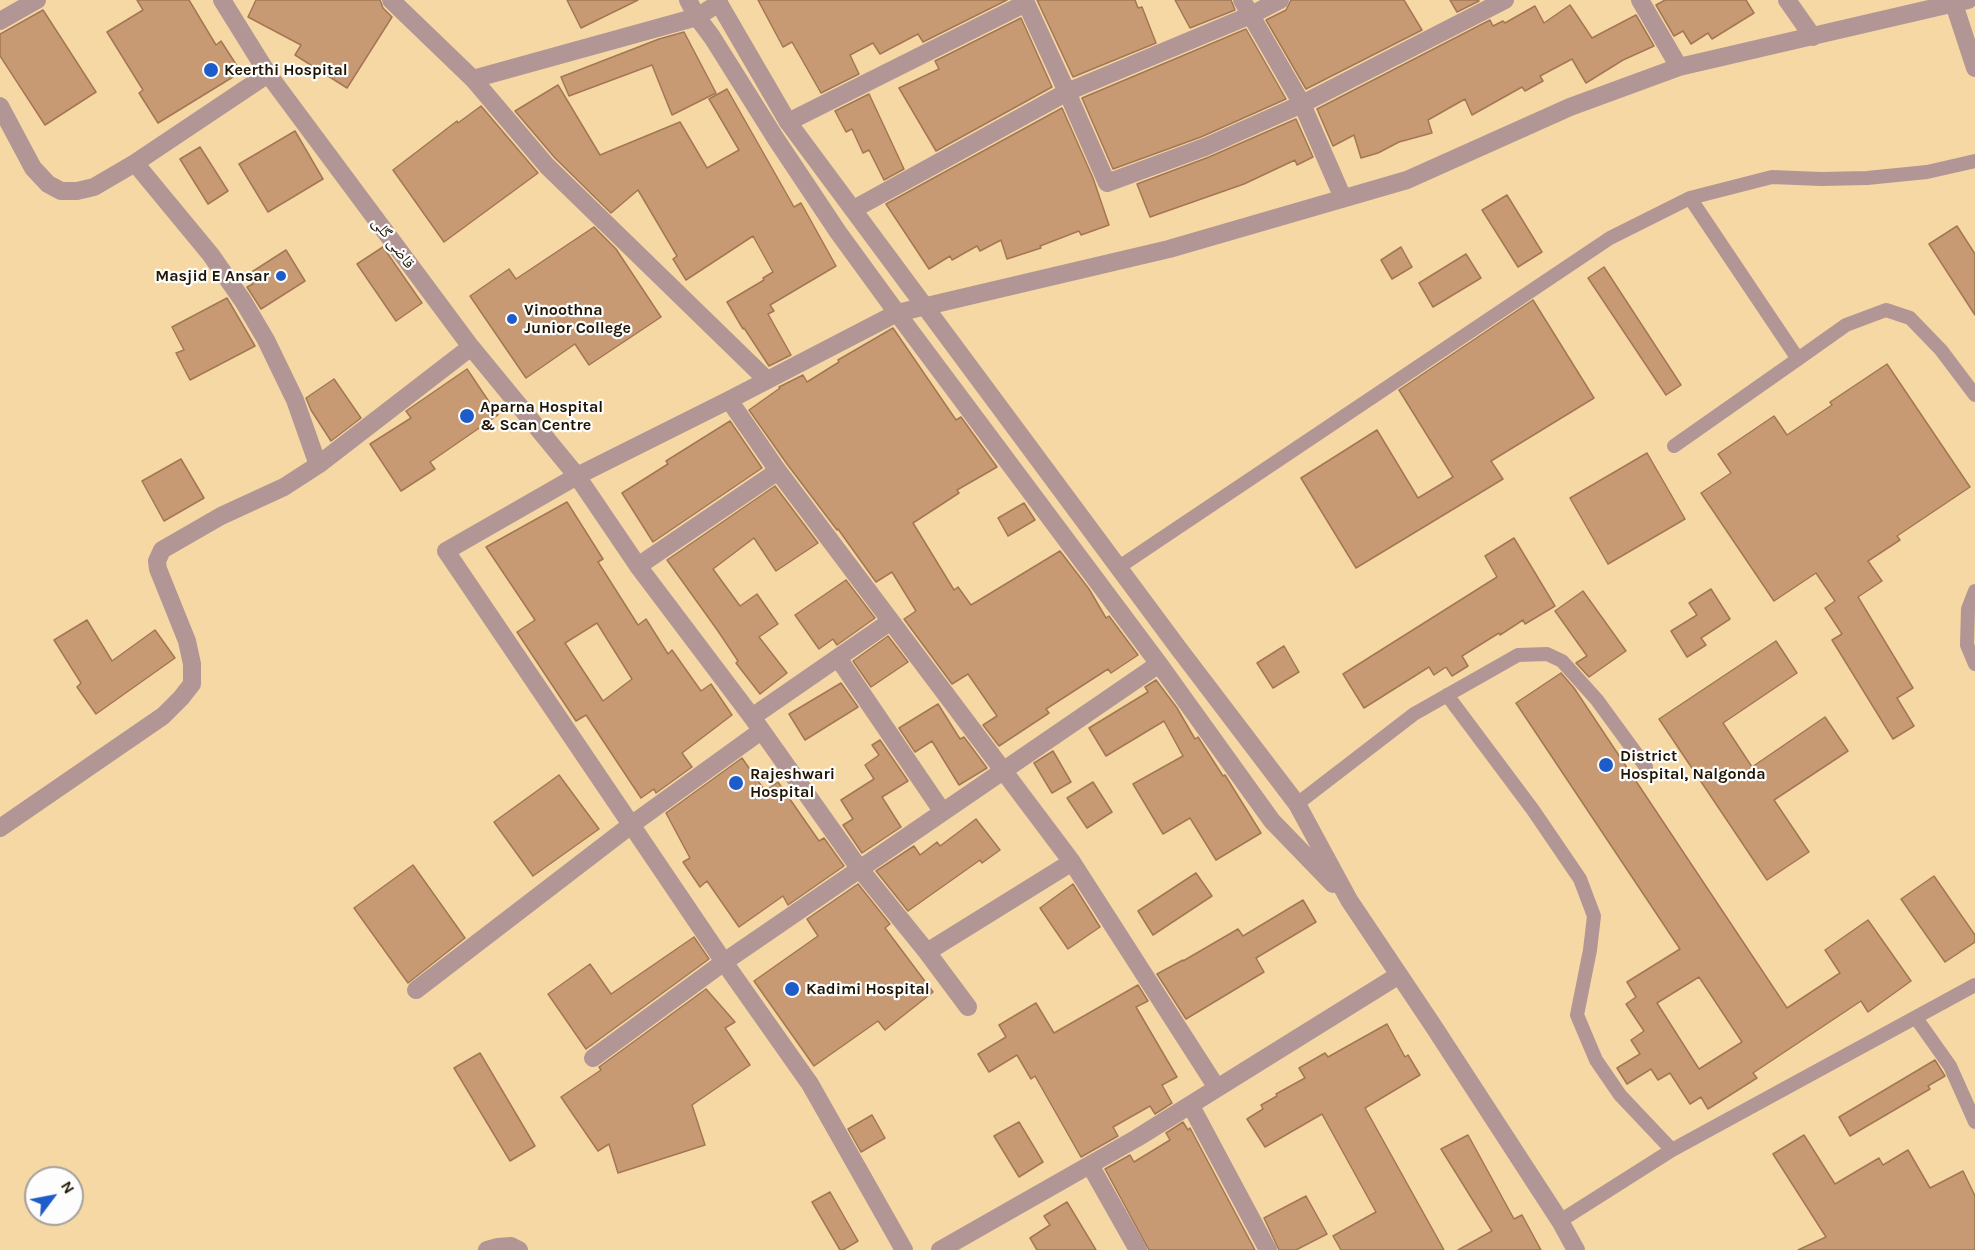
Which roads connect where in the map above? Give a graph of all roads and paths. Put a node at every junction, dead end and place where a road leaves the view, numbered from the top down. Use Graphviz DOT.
graph roads {
  1 [pos="37,0"];
  2 [pos="222,0"];
  3 [pos="392,0"];
  4 [pos="688,0"];
  5 [pos="1280,0"];
  6 [pos="1505,0"];
  7 [pos="1640,0"];
  8 [pos="1787,0"];
  9 [pos="720,1"];
  10 [pos="1028,1"];
  11 [pos="1961,2"];
  12 [pos="1246,8"];
  13 [pos="697,17"];
  14 [pos="0,21"];
  15 [pos="1813,38"];
  16 [pos="1679,67"];
  17 [pos="1975,68"];
  18 [pos="268,74"];
  19 [pos="473,79"];
  20 [pos="1067,93"];
  21 [pos="1302,104"];
  22 [pos="0,106"];
  23 [pos="788,122"];
  24 [pos="1975,161"];
  25 [pos="135,163"];
  26 [pos="1343,198"];
  27 [pos="1690,198"];
  28 [pos="854,209"];
  29 [pos="926,307"];
  30 [pos="897,313"];
  31 [pos="471,347"];
  32 [pos="1798,359"];
  33 [pos="767,380"];
  34 [pos="1975,395"];
  35 [pos="729,400"];
  36 [pos="1674,446"];
  37 [pos="318,465"];
  38 [pos="778,471"];
  39 [pos="577,476"];
  40 [pos="638,566"];
  41 [pos="1119,567"];
  42 [pos="1975,591"];
  43 [pos="891,621"];
  44 [pos="838,658"];
  45 [pos="1159,664"];
  46 [pos="1975,664"];
  47 [pos="1447,695"];
  48 [pos="756,724"];
  49 [pos="1646,767"];
  50 [pos="1002,771"];
  51 [pos="1297,804"];
  52 [pos="942,811"];
  53 [pos="631,825"];
  54 [pos="0,828"];
  55 [pos="1072,862"];
  56 [pos="859,868"];
  57 [pos="1349,900"];
  58 [pos="927,952"];
  59 [pos="724,962"];
  60 [pos="1399,975"];
  61 [pos="1975,985"];
  62 [pos="416,990"];
  63 [pos="968,1007"];
  64 [pos="1916,1018"];
  65 [pos="593,1058"];
  66 [pos="1217,1088"];
  67 [pos="1191,1106"];
  68 [pos="1975,1122"];
  69 [pos="1672,1150"];
  70 [pos="1090,1165"];
  71 [pos="1560,1221"];
  72 [pos="487,1250"];
  73 [pos="519,1250"];
  74 [pos="904,1250"];
  75 [pos="940,1250"];
  76 [pos="1138,1250"];
  77 [pos="1268,1250"];
  78 [pos="1576,1250"];
  1 -- 14 [label="street"];
  2 -- 18 [label="street, قاضی گلی"];
  3 -- 19 [label="street"];
  4 -- 13 [label="street"];
  5 -- 12 [label="street"];
  6 -- 21 [label="street"];
  7 -- 16 [label="street"];
  8 -- 15 [label="street"];
  9 -- 13 [label="street"];
  9 -- 23 [label="street"];
  10 -- 20 [label="street"];
  10 -- 23 [label="street"];
  11 -- 15 [label="street"];
  11 -- 17 [label="street"];
  12 -- 20 [label="street"];
  12 -- 21 [label="street"];
  13 -- 19 [label="street"];
  13 -- 30 [label="street"];
  15 -- 16 [label="street"];
  16 -- 26 [label="street"];
  18 -- 25 [label="street"];
  18 -- 31 [label="street, قاضی گلی"];
  19 -- 33 [label="street"];
  20 -- 21 [label="street"];
  20 -- 28 [label="street"];
  21 -- 26 [label="street"];
  22 -- 25 [label="street"];
  23 -- 28 [label="street"];
  24 -- 27 [label="lane"];
  25 -- 37 [label="street"];
  26 -- 29 [label="street"];
  27 -- 32 [label="lane"];
  27 -- 41 [label="lane"];
  28 -- 29 [label="street"];
  29 -- 30 [label="street"];
  29 -- 41 [label="street"];
  30 -- 33 [label="street"];
  30 -- 45 [label="street"];
  31 -- 37 [label="street"];
  31 -- 39 [label="street, قاضی گلی"];
  32 -- 34 [label="lane"];
  32 -- 36 [label="lane"];
  33 -- 35 [label="street"];
  35 -- 38 [label="street"];
  35 -- 39 [label="street"];
  37 -- 54 [label="street"];
  38 -- 40 [label="street"];
  38 -- 43 [label="street"];
  39 -- 40 [label="street, قاضی گلی"];
  39 -- 53 [label="street"];
  40 -- 48 [label="street, قاضی گلی"];
  41 -- 51 [label="street"];
  42 -- 46 [label="lane"];
  43 -- 44 [label="street"];
  43 -- 50 [label="street"];
  44 -- 48 [label="street"];
  44 -- 52 [label="street"];
  45 -- 50 [label="street"];
  45 -- 57 [label="street"];
  47 -- 49 [label="lane"];
  47 -- 51 [label="lane"];
  47 -- 69 [label="lane"];
  48 -- 53 [label="street"];
  48 -- 56 [label="street, قاضی گلی"];
  50 -- 52 [label="street"];
  50 -- 55 [label="street"];
  51 -- 57 [label="street"];
  52 -- 56 [label="street"];
  53 -- 59 [label="street"];
  53 -- 62 [label="street"];
  55 -- 58 [label="street"];
  55 -- 66 [label="street"];
  56 -- 58 [label="street, قاضی گلی"];
  56 -- 59 [label="street"];
  57 -- 60 [label="street"];
  58 -- 63 [label="street, قاضی گلی"];
  59 -- 65 [label="street"];
  59 -- 74 [label="street"];
  60 -- 66 [label="street"];
  60 -- 71 [label="street"];
  61 -- 64 [label="lane"];
  64 -- 68 [label="lane"];
  64 -- 69 [label="lane"];
  66 -- 67 [label="street"];
  67 -- 70 [label="street"];
  67 -- 77 [label="street"];
  69 -- 71 [label="lane"];
  70 -- 75 [label="street"];
  70 -- 76 [label="street"];
  71 -- 78 [label="street"];
  72 -- 73 [label="street"];
}
